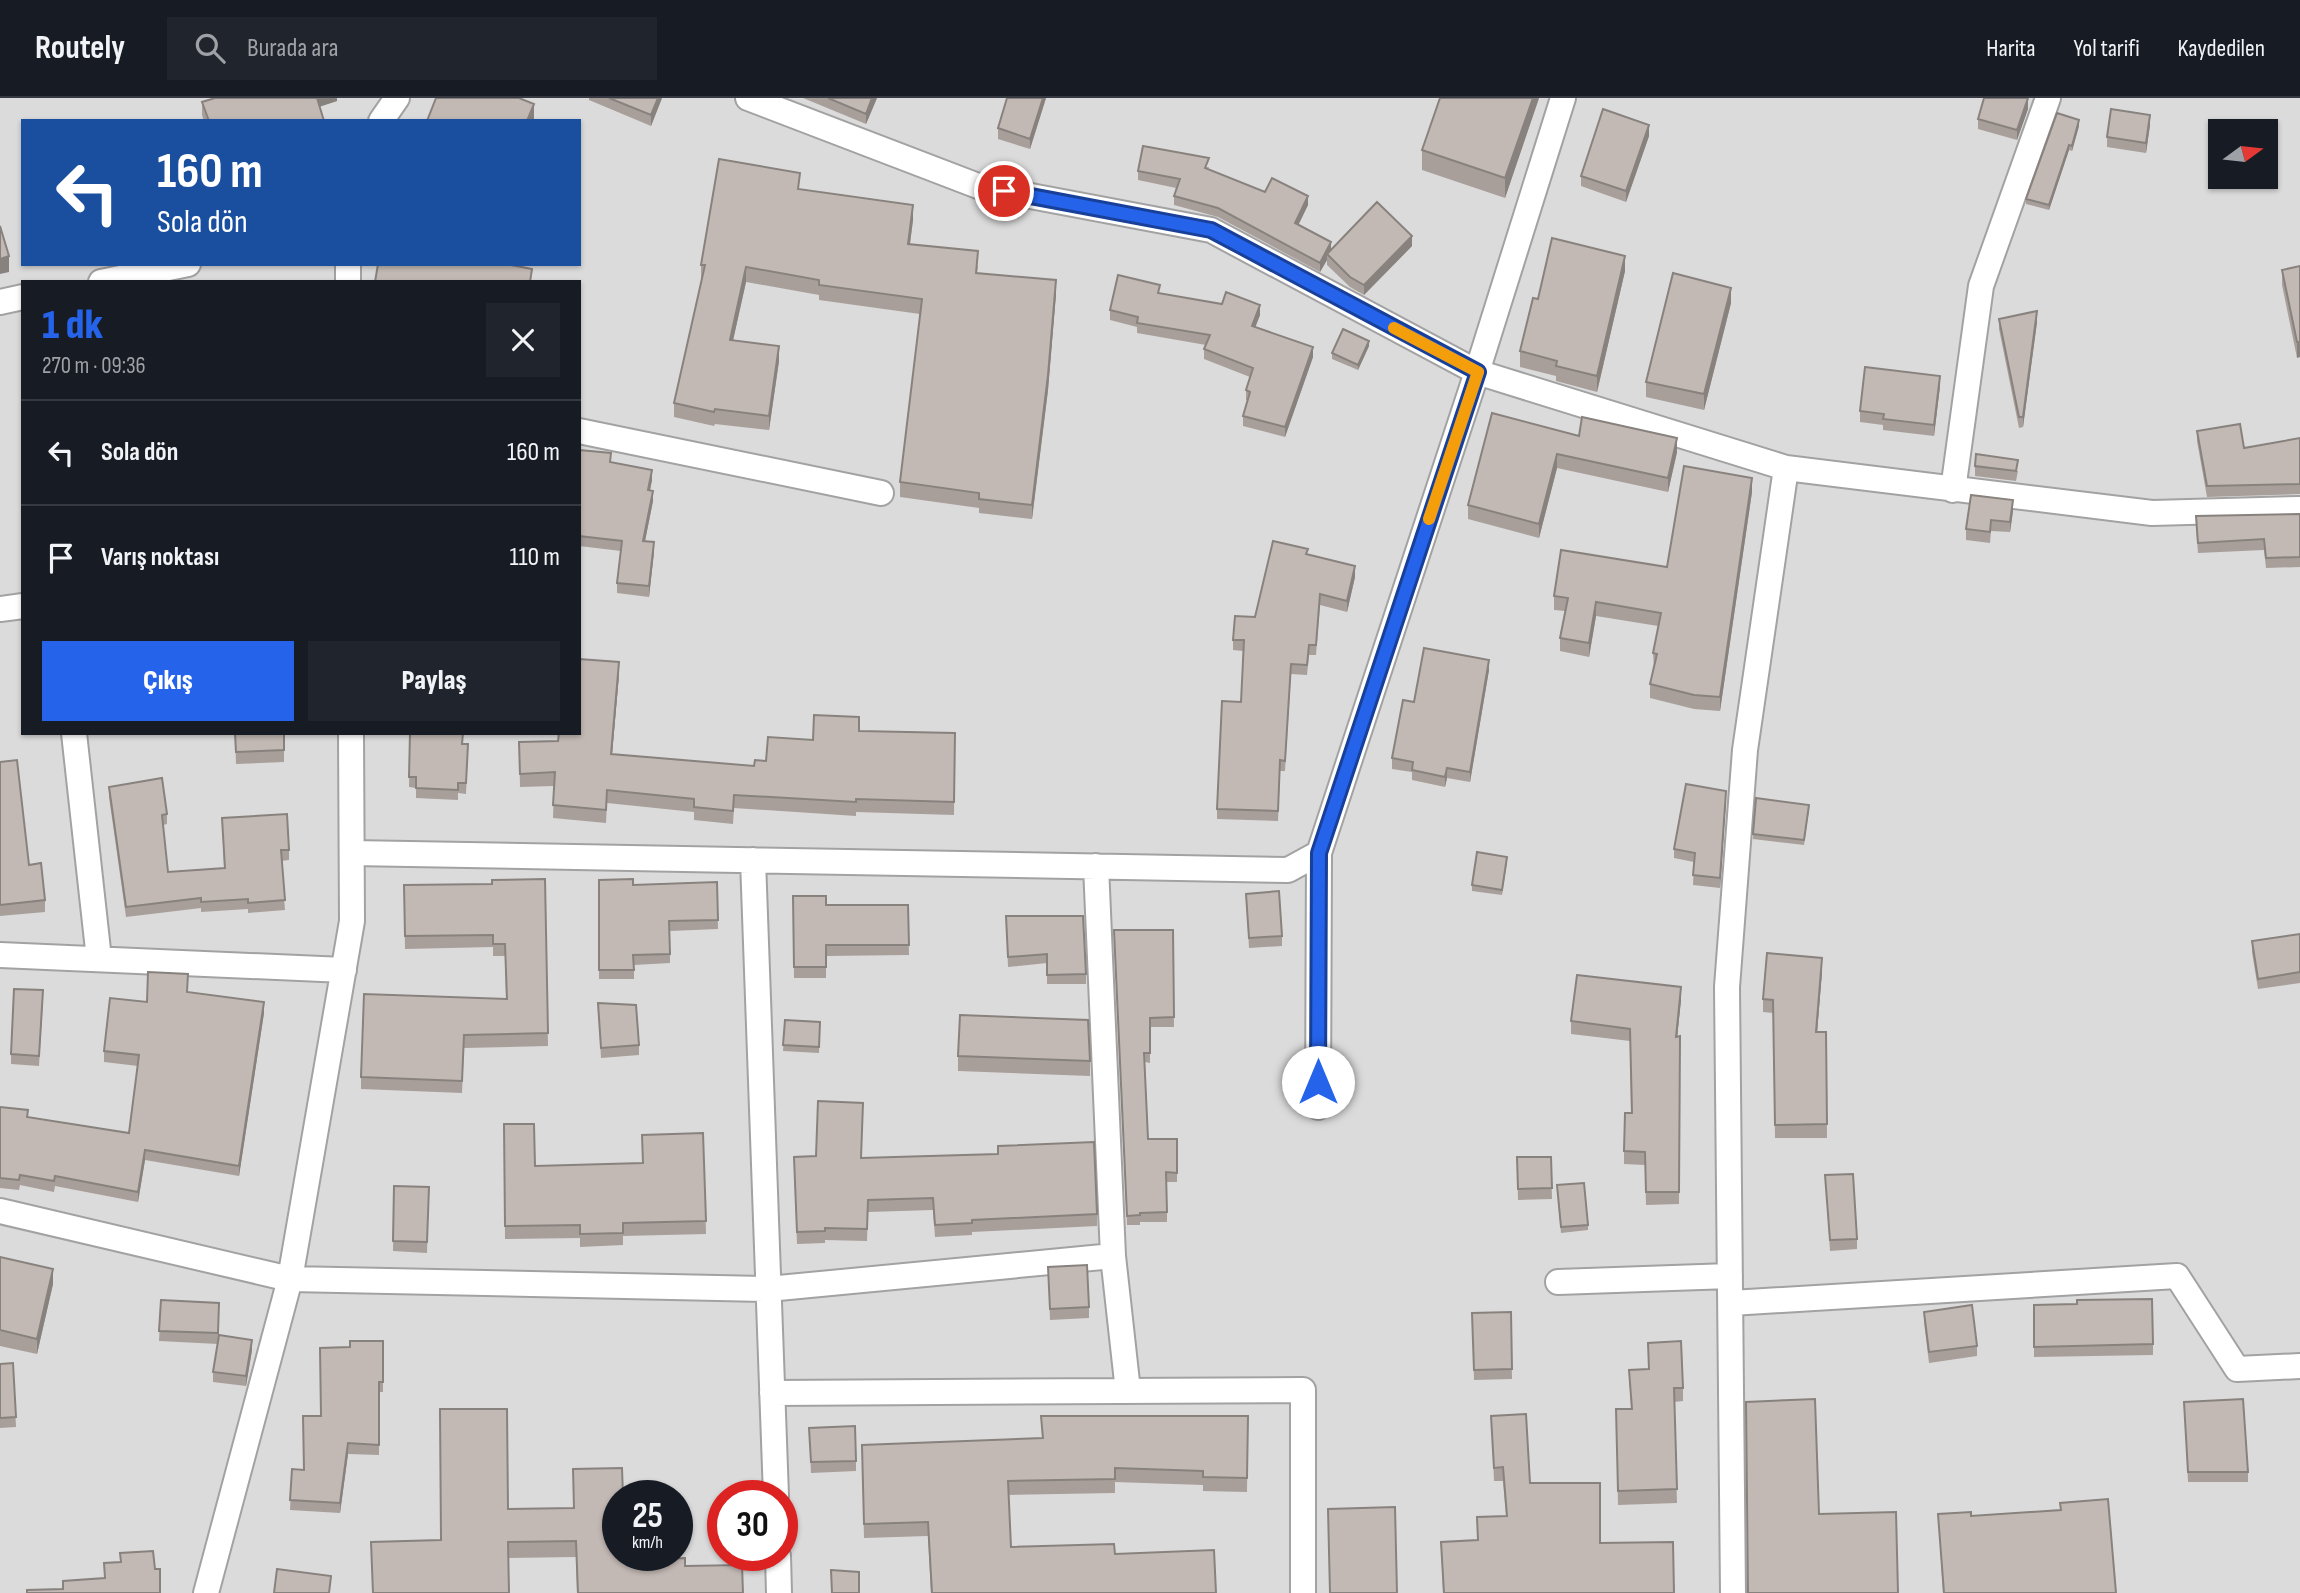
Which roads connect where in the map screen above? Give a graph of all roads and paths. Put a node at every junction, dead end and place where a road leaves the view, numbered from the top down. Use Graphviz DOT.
graph roads {
  1 [pos="397,98"];
  2 [pos="748,98"];
  3 [pos="1563,98"];
  4 [pos="2048,98"];
  5 [pos="382,119"];
  6 [pos="178,266"];
  7 [pos="111,280"];
  8 [pos="21,298"];
  9 [pos="0,302"];
  10 [pos="1478,372"];
  11 [pos="581,431"];
  12 [pos="1786,468"];
  13 [pos="1953,490"];
  14 [pos="881,493"];
  15 [pos="2300,509"];
  16 [pos="21,606"];
  17 [pos="0,609"];
  18 [pos="74,735"];
  19 [pos="351,735"];
  20 [pos="352,853"];
  21 [pos="1319,853"];
  22 [pos="753,860"];
  23 [pos="1096,866"];
  24 [pos="0,955"];
  25 [pos="100,959"];
  26 [pos="344,970"];
  27 [pos="1318,1107"];
  28 [pos="0,1212"];
  29 [pos="1113,1256"];
  30 [pos="1730,1276"];
  31 [pos="290,1279"];
  32 [pos="1558,1283"];
  33 [pos="768,1289"];
  34 [pos="1731,1303"];
  35 [pos="2300,1366"];
  36 [pos="1128,1391"];
  37 [pos="772,1393"];
  38 [pos="775,1480"];
  39 [pos="778,1571"];
  40 [pos="206,1593"];
  41 [pos="779,1593"];
  42 [pos="1303,1593"];
  43 [pos="1733,1593"];
  1 -- 5 [label="street"];
  2 -- 10 [label="street"];
  3 -- 10 [label="street"];
  4 -- 13 [label="street"];
  6 -- 7 [label="street"];
  8 -- 9 [label="street"];
  10 -- 12 [label="street"];
  10 -- 21 [label="street"];
  11 -- 14 [label="street"];
  12 -- 13 [label="street"];
  12 -- 30 [label="street"];
  13 -- 15 [label="street"];
  16 -- 17 [label="street"];
  18 -- 25 [label="street"];
  19 -- 20 [label="street"];
  20 -- 22 [label="street"];
  20 -- 26 [label="street"];
  21 -- 23 [label="street"];
  21 -- 27 [label="street"];
  22 -- 23 [label="street"];
  22 -- 33 [label="street"];
  23 -- 29 [label="street"];
  24 -- 25 [label="street"];
  25 -- 26 [label="street"];
  26 -- 31 [label="street"];
  28 -- 31 [label="street"];
  29 -- 33 [label="street"];
  29 -- 36 [label="street"];
  30 -- 32 [label="street"];
  30 -- 34 [label="street"];
  31 -- 33 [label="street"];
  31 -- 40 [label="street"];
  33 -- 37 [label="street"];
  34 -- 35 [label="street"];
  34 -- 43 [label="street"];
  36 -- 37 [label="street"];
  36 -- 42 [label="street"];
  37 -- 38 [label="street"];
  39 -- 41 [label="street"];
}
